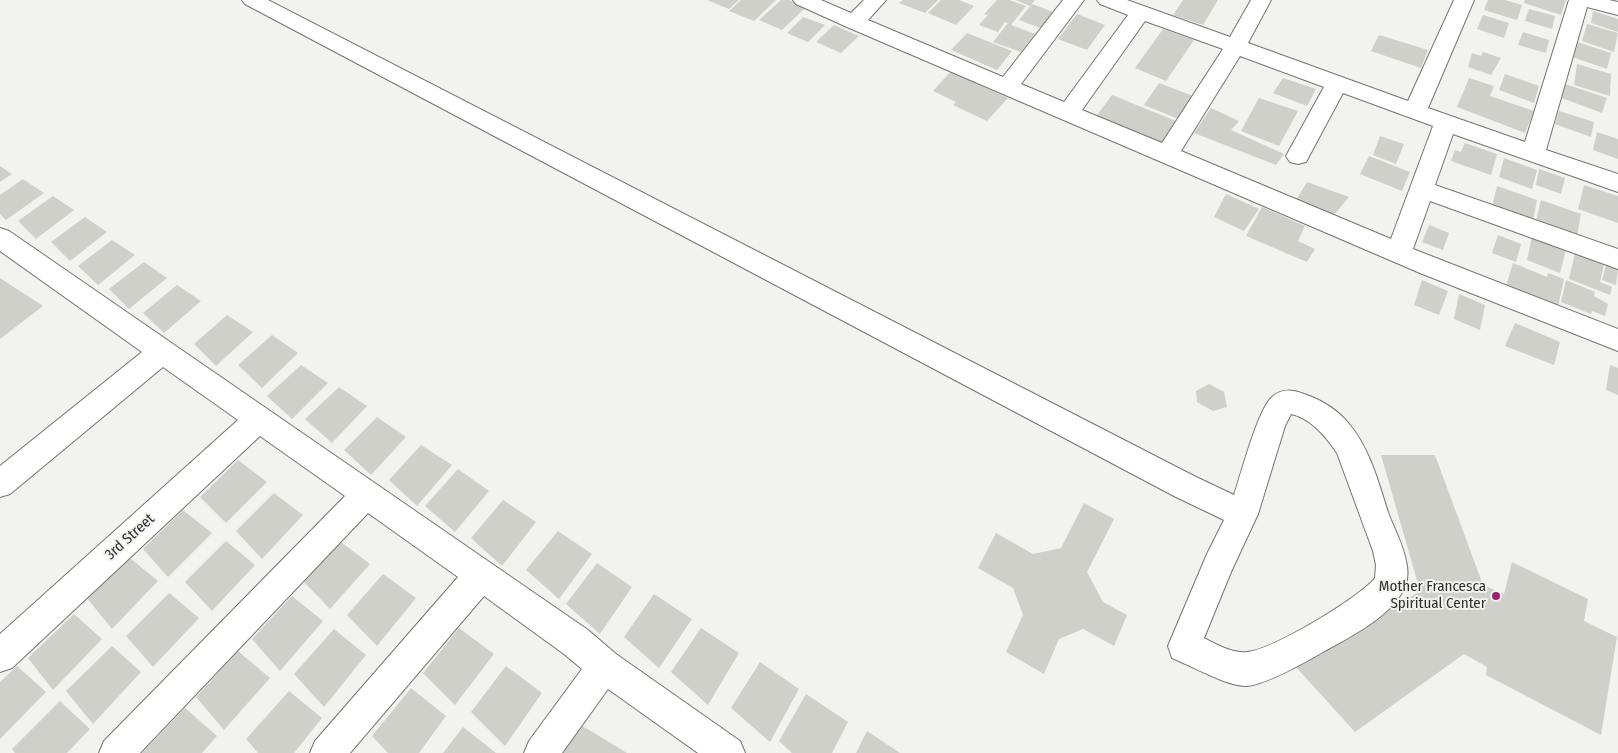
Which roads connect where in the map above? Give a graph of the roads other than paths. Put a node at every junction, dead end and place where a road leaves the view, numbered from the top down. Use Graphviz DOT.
graph roads {
  1 [pos="252,0"];
  2 [pos="802,0"];
  3 [pos="876,0"];
  4 [pos="1074,0"];
  5 [pos="1107,0"];
  6 [pos="1261,0"];
  7 [pos="1464,0"];
  8 [pos="1579,0"];
  9 [pos="1586,0"];
  10 [pos="1618,10"];
  11 [pos="1141,12"];
  12 [pos="854,22"];
  13 [pos="1235,47"];
  14 [pos="1337,83"];
  15 [pos="1007,87"];
  16 [pos="1414,111"];
  17 [pos="1068,113"];
  18 [pos="1446,122"];
  19 [pos="1533,154"];
  20 [pos="1168,155"];
  21 [pos="1298,156"];
  22 [pos="1618,183"];
  23 [pos="1422,189"];
  24 [pos="0,238"];
  25 [pos="1399,253"];
  26 [pos="1618,260"];
  27 [pos="1618,340"];
  28 [pos="163,351"];
  29 [pos="259,419"];
  30 [pos="0,484"];
  31 [pos="366,495"];
  32 [pos="1243,514"];
  33 [pos="481,575"];
  34 [pos="0,656"];
  35 [pos="604,666"];
  36 [pos="116,753"];
  37 [pos="328,753"];
  38 [pos="541,753"];
  39 [pos="728,753"];
  1 -- 32 [label="street"];
  2 -- 12 [label="street"];
  3 -- 12 [label="street"];
  4 -- 15 [label="street"];
  5 -- 11 [label="street"];
  6 -- 13 [label="street"];
  7 -- 16 [label="street"];
  8 -- 19 [label="street"];
  9 -- 10 [label="street"];
  11 -- 13 [label="street"];
  11 -- 17 [label="street"];
  12 -- 15 [label="street"];
  13 -- 14 [label="street"];
  13 -- 20 [label="street"];
  14 -- 16 [label="street"];
  14 -- 21 [label="street"];
  15 -- 17 [label="street"];
  16 -- 18 [label="street"];
  17 -- 20 [label="street"];
  18 -- 19 [label="street"];
  18 -- 23 [label="street"];
  19 -- 22 [label="street"];
  20 -- 25 [label="street"];
  23 -- 25 [label="street"];
  23 -- 26 [label="street"];
  24 -- 28 [label="street"];
  25 -- 27 [label="street"];
  28 -- 29 [label="street"];
  28 -- 30 [label="street"];
  29 -- 31 [label="street"];
  29 -- 34 [label="street, 3rd Street"];
  31 -- 33 [label="street"];
  31 -- 36 [label="street"];
  32 -- 32 [label="street"];
  33 -- 35 [label="street"];
  33 -- 37 [label="street"];
  35 -- 38 [label="street"];
  35 -- 39 [label="street"];
}
